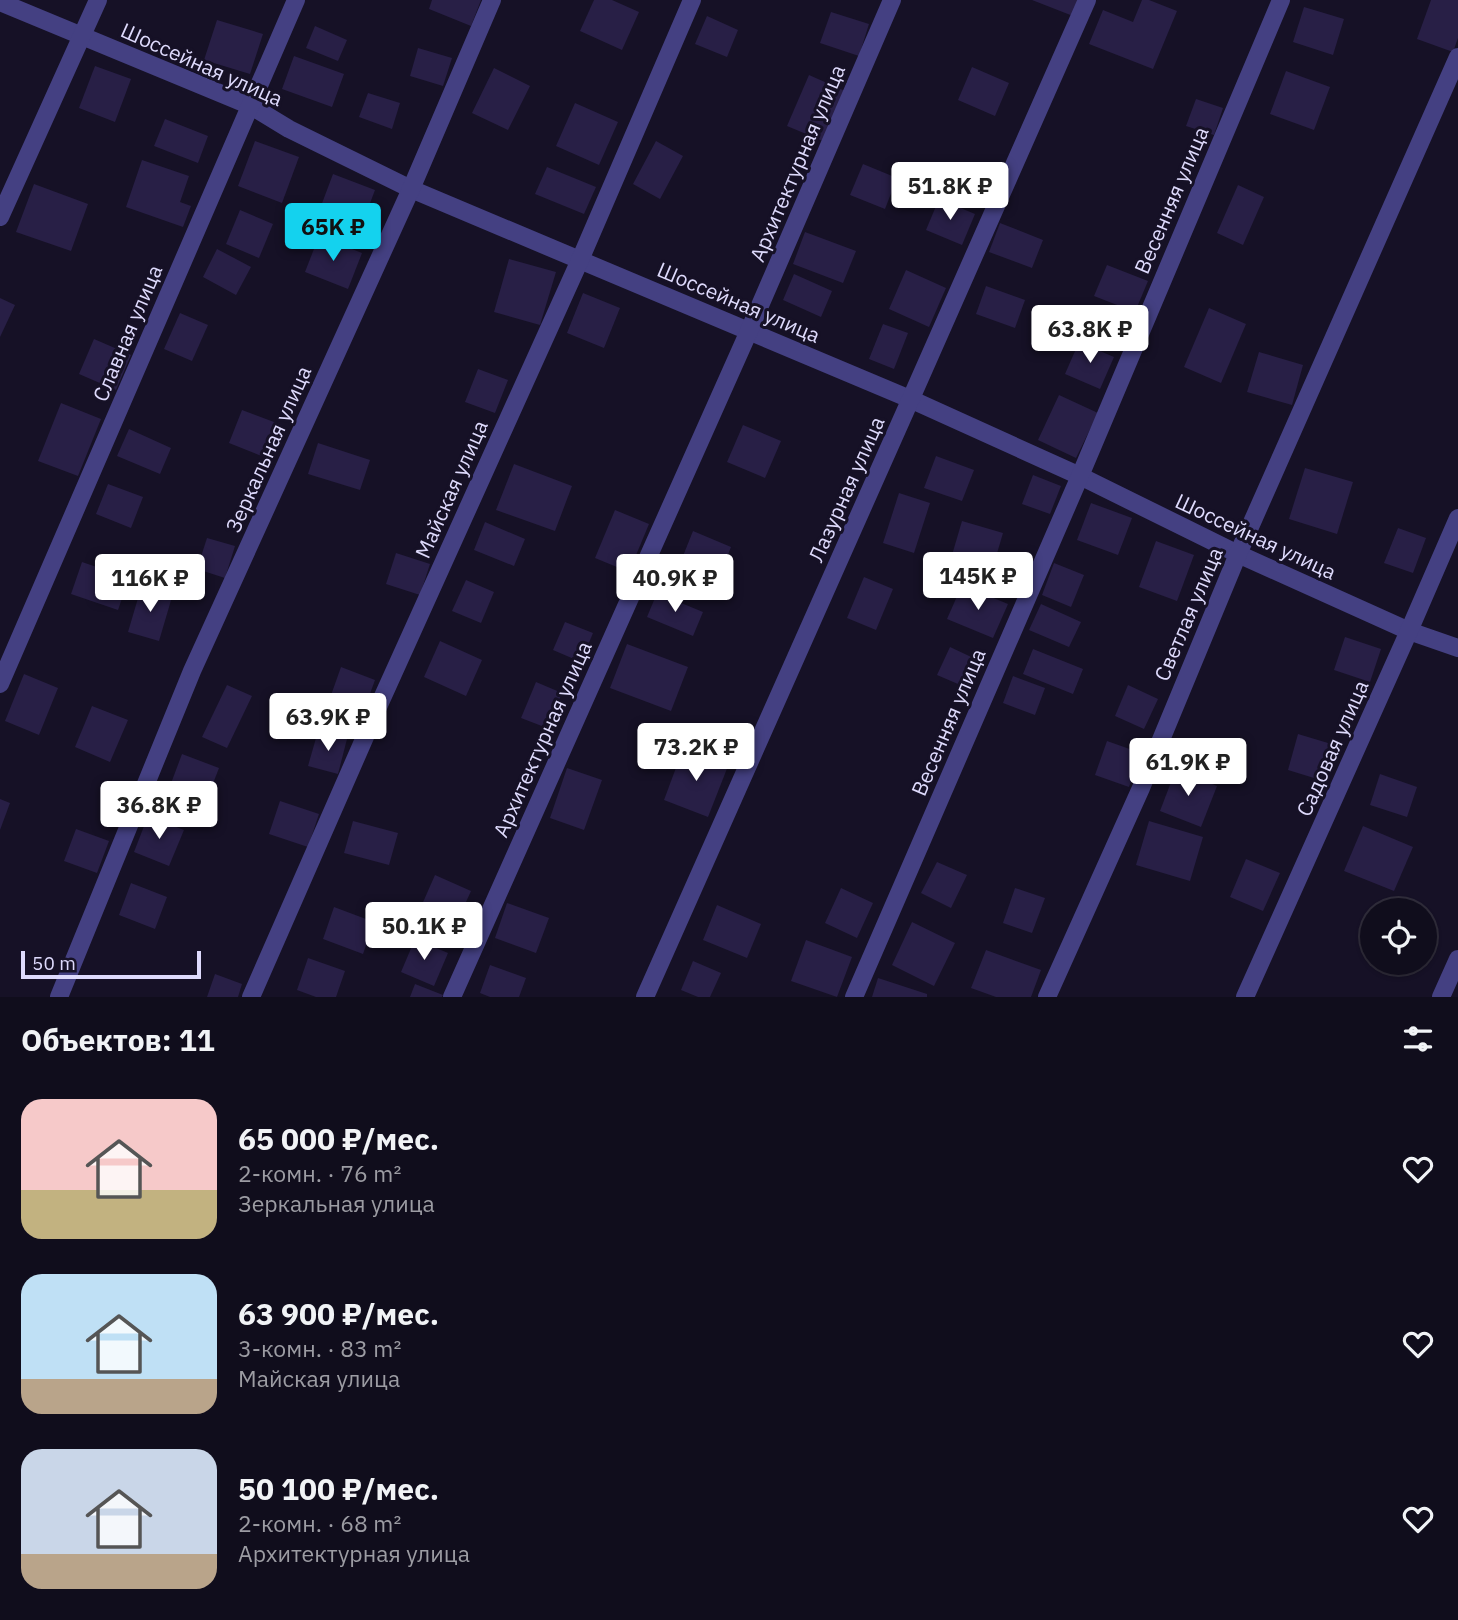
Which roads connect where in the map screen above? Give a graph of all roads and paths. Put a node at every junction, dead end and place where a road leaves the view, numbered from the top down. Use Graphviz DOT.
graph roads {
  1 [pos="98,0"];
  2 [pos="296,0"];
  3 [pos="492,0"];
  4 [pos="692,0"];
  5 [pos="892,0"];
  6 [pos="1087,0"];
  7 [pos="1281,0"];
  8 [pos="0,2"];
  9 [pos="83,36"];
  10 [pos="1458,57"];
  11 [pos="251,106"];
  12 [pos="411,189"];
  13 [pos="0,217"];
  14 [pos="580,260"];
  15 [pos="749,331"];
  16 [pos="910,399"];
  17 [pos="1080,476"];
  18 [pos="1458,518"];
  19 [pos="1238,554"];
  20 [pos="1409,631"];
  21 [pos="1458,648"];
  22 [pos="0,684"];
  23 [pos="1458,959"];
  24 [pos="60,997"];
  25 [pos="251,997"];
  26 [pos="452,997"];
  27 [pos="645,997"];
  28 [pos="854,997"];
  29 [pos="1047,997"];
  30 [pos="1245,997"];
  31 [pos="1441,997"];
  1 -- 9 [label="street"];
  2 -- 11 [label="street, Славная улица"];
  3 -- 12 [label="street, Зеркальная улица"];
  4 -- 14 [label="street, Майская улица"];
  5 -- 15 [label="street, Архитектурная улица"];
  6 -- 16 [label="street, Лазурная улица"];
  7 -- 17 [label="street, Весенняя улица"];
  8 -- 9 [label="street, Шоссейная улица"];
  9 -- 11 [label="street, Шоссейная улица"];
  9 -- 13 [label="street"];
  10 -- 19 [label="street, Светлая улица"];
  11 -- 12 [label="street, Шоссейная улица"];
  11 -- 22 [label="street, Славная улица"];
  12 -- 14 [label="street, Шоссейная улица"];
  12 -- 24 [label="street, Зеркальная улица"];
  14 -- 15 [label="street, Шоссейная улица"];
  14 -- 25 [label="street, Майская улица"];
  15 -- 16 [label="street, Шоссейная улица"];
  15 -- 26 [label="street, Архитектурная улица"];
  16 -- 17 [label="street, Шоссейная улица"];
  16 -- 27 [label="street, Лазурная улица"];
  17 -- 19 [label="street, Шоссейная улица"];
  17 -- 28 [label="street, Весенняя улица"];
  18 -- 20 [label="street, Садовая улица"];
  19 -- 20 [label="street, Шоссейная улица"];
  19 -- 29 [label="street, Светлая улица"];
  20 -- 21 [label="street, Шоссейная улица"];
  20 -- 30 [label="street, Садовая улица"];
  23 -- 31 [label="street"];
}
